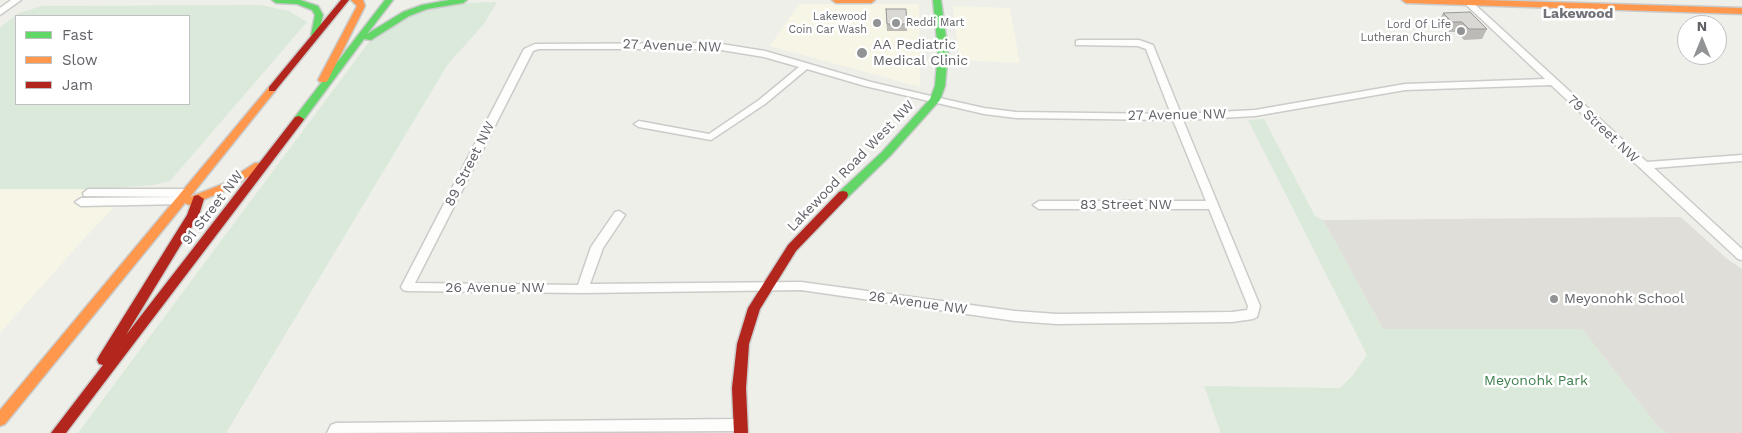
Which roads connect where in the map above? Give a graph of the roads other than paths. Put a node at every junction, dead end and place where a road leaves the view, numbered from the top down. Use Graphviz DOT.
graph roads {
  1 [pos="17,0"];
  2 [pos="276,0"];
  3 [pos="346,0"];
  4 [pos="355,0"];
  5 [pos="389,0"];
  6 [pos="463,0"];
  7 [pos="836,0"];
  8 [pos="871,0"];
  9 [pos="937,0"];
  10 [pos="1406,0"];
  11 [pos="1466,1"];
  12 [pos="1742,11"];
  13 [pos="0,12"];
  14 [pos="314,39"];
  15 [pos="1079,43"];
  16 [pos="538,46"];
  17 [pos="344,63"];
  18 [pos="805,66"];
  19 [pos="1553,82"];
  20 [pos="314,99"];
  21 [pos="935,100"];
  22 [pos="1177,117"];
  23 [pos="639,124"];
  24 [pos="293,129"];
  25 [pos="1742,158"];
  26 [pos="1642,166"];
  27 [pos="85,197"];
  28 [pos="183,197"];
  29 [pos="198,199"];
  30 [pos="1214,204"];
  31 [pos="1039,205"];
  32 [pos="619,215"];
  33 [pos="1742,256"];
  34 [pos="766,287"];
  35 [pos="407,288"];
  36 [pos="582,289"];
  37 [pos="0,420"];
  38 [pos="740,429"];
  39 [pos="335,431"];
  40 [pos="58,433"];
  1 -- 13 [label="street"];
  2 -- 14 [label="main road"];
  3 -- 14 [label="main road, 91 Street NW"];
  4 -- 20 [label="main road"];
  5 -- 17 [label="main road, 91 Street NW"];
  6 -- 17 [label="main road"];
  7 -- 8 [label="main road"];
  9 -- 21 [label="main road, Lakewood Road West NW"];
  10 -- 11 [label="main road"];
  11 -- 12 [label="main road"];
  11 -- 19 [label="street, 79 Street NW"];
  14 -- 28 [label="main road, 91 Street NW"];
  15 -- 22 [label="street"];
  16 -- 18 [label="street, 27 Avenue NW"];
  16 -- 35 [label="street, 89 Street NW"];
  17 -- 20 [label="main road, 91 Street NW"];
  18 -- 21 [label="street, 27 Avenue NW"];
  18 -- 23 [label="street"];
  19 -- 22 [label="street, 27 Avenue NW"];
  19 -- 26 [label="street, 79 Street NW"];
  20 -- 24 [label="main road, 91 Street NW"];
  21 -- 22 [label="street, 27 Avenue NW"];
  21 -- 34 [label="main road, Lakewood Road West NW"];
  22 -- 30 [label="street"];
  24 -- 29 [label="main road"];
  24 -- 40 [label="main road, 91 Street NW"];
  25 -- 26 [label="street"];
  26 -- 33 [label="street, 79 Street NW"];
  27 -- 28 [label="street"];
  28 -- 29 [label="main road"];
  28 -- 37 [label="main road, 91 Street NW"];
  29 -- 40 [label="main road"];
  30 -- 31 [label="street, 83 Street NW"];
  30 -- 34 [label="street, 26 Avenue NW"];
  32 -- 36 [label="street"];
  34 -- 36 [label="street, 26 Avenue NW"];
  34 -- 38 [label="main road, Lakewood Road West NW"];
  35 -- 36 [label="street, 26 Avenue NW"];
  38 -- 39 [label="street"];
}
